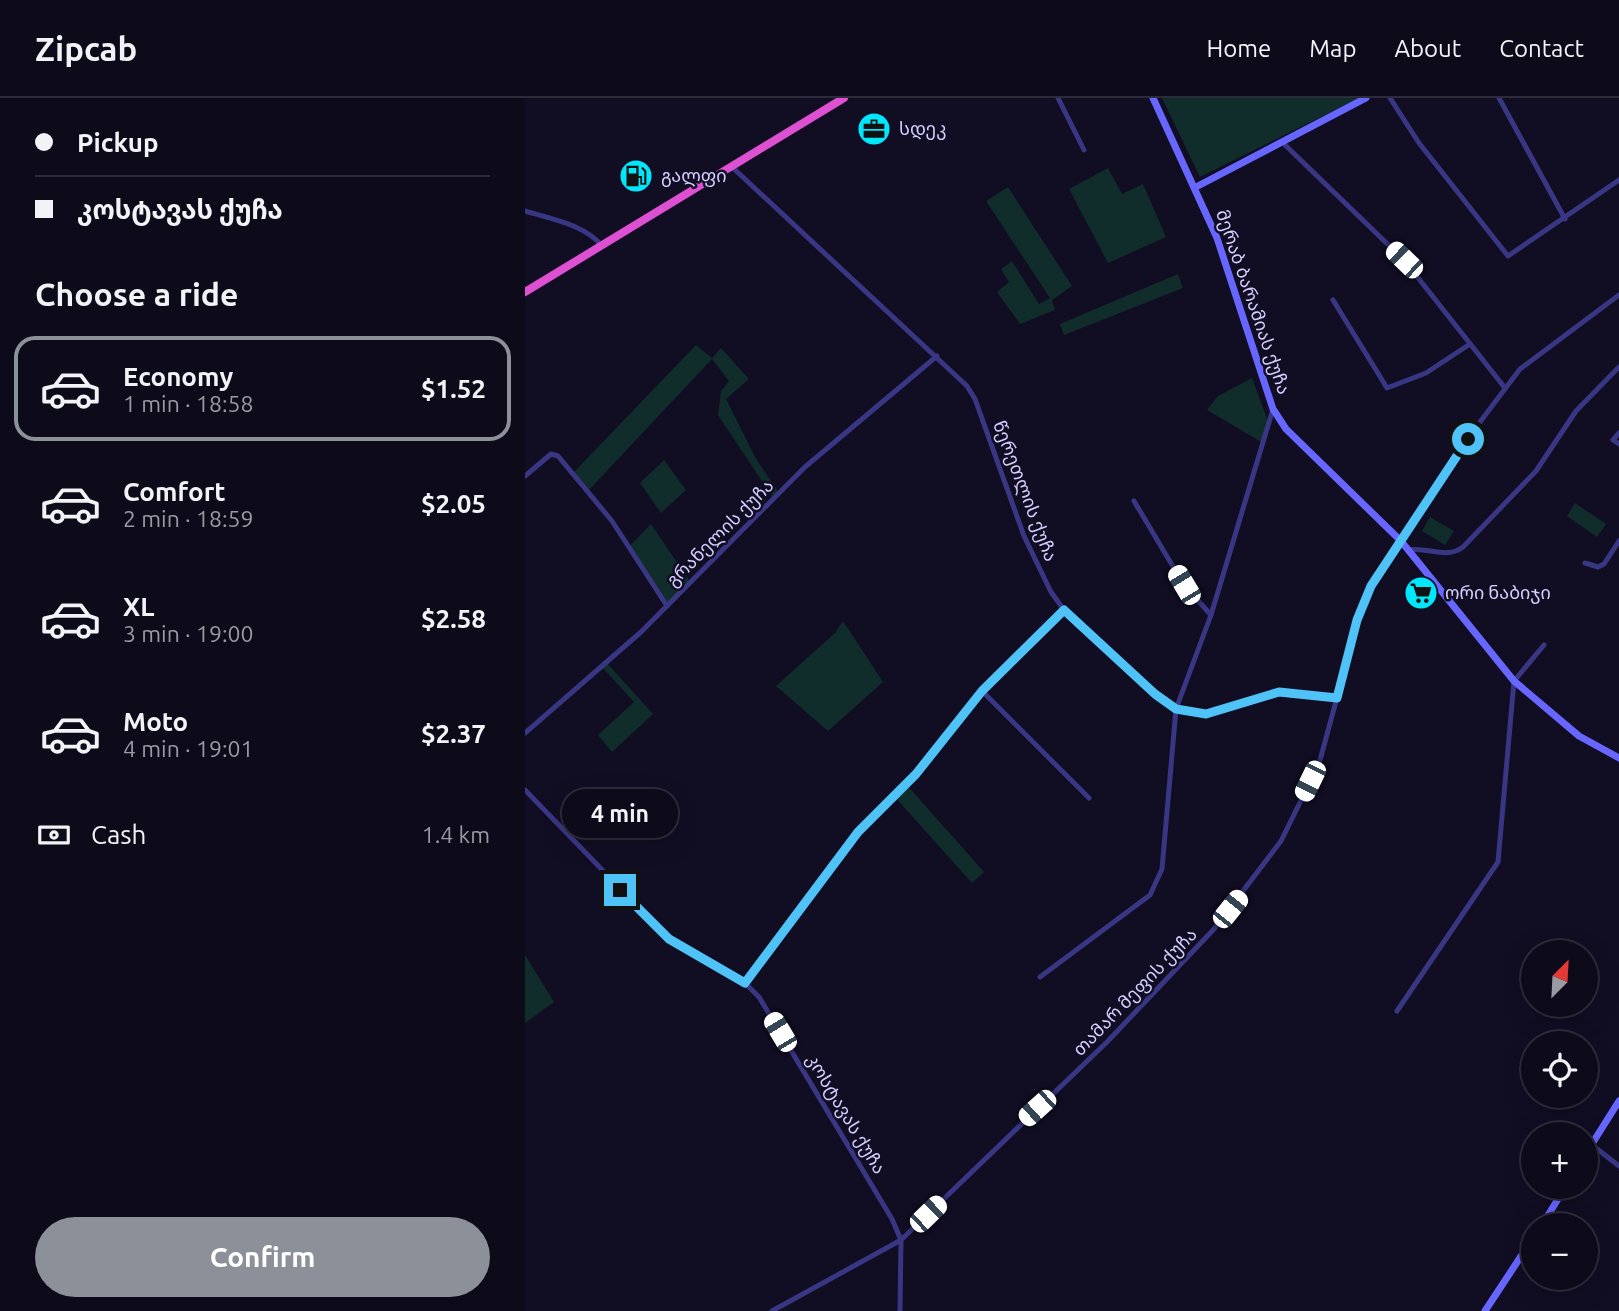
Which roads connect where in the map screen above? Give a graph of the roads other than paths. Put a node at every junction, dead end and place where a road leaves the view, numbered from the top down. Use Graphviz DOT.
graph roads {
  1 [pos="844,98"];
  2 [pos="1058,98"];
  3 [pos="1153,98"];
  4 [pos="1366,98"];
  5 [pos="1390,98"];
  6 [pos="1499,98"];
  7 [pos="1282,142"];
  8 [pos="1084,150"];
  9 [pos="732,167"];
  10 [pos="1619,180"];
  11 [pos="1196,187"];
  12 [pos="525,211"];
  13 [pos="1565,219"];
  14 [pos="602,246"];
  15 [pos="525,292"];
  16 [pos="1619,295"];
  17 [pos="1332,300"];
  18 [pos="1470,344"];
  19 [pos="937,356"];
  20 [pos="1619,367"];
  21 [pos="1505,388"];
  22 [pos="1273,410"];
  23 [pos="1619,433"];
  24 [pos="1619,444"];
  25 [pos="525,476"];
  26 [pos="1134,501"];
  27 [pos="1619,541"];
  28 [pos="1400,542"];
  29 [pos="1408,550"];
  30 [pos="1585,563"];
  31 [pos="667,606"];
  32 [pos="1064,610"];
  33 [pos="1211,615"];
  34 [pos="1544,645"];
  35 [pos="1514,681"];
  36 [pos="982,691"];
  37 [pos="1337,698"];
  38 [pos="1176,709"];
  39 [pos="525,733"];
  40 [pos="1619,758"];
  41 [pos="525,790"];
  42 [pos="1089,798"];
  43 [pos="1040,977"];
  44 [pos="745,983"];
  45 [pos="1397,1011"];
  46 [pos="1619,1101"];
  47 [pos="1598,1135"];
  48 [pos="1598,1150"];
  49 [pos="1619,1166"];
  50 [pos="901,1240"];
  51 [pos="1521,1256"];
  52 [pos="772,1311"];
  53 [pos="900,1311"];
  54 [pos="1485,1311"];
  1 -- 9 [label="highway"];
  2 -- 8 [label="street"];
  3 -- 11 [label="main road, მერაბ ბარამიას ქუჩა"];
  4 -- 7 [label="main road"];
  5 -- 13 [label="street"];
  6 -- 13 [label="street"];
  7 -- 11 [label="main road"];
  7 -- 18 [label="street"];
  9 -- 14 [label="highway"];
  9 -- 19 [label="street, წერეთლის ქუჩა"];
  10 -- 13 [label="street"];
  11 -- 22 [label="main road, მერაბ ბარამიას ქუჩა"];
  12 -- 14 [label="street"];
  14 -- 15 [label="highway"];
  16 -- 21 [label="street, თამარ მეფის ქუჩა"];
  17 -- 18 [label="street"];
  18 -- 21 [label="street"];
  19 -- 31 [label="street, გრანელის ქუჩა"];
  19 -- 32 [label="street, წერეთლის ქუჩა"];
  20 -- 29 [label="street"];
  21 -- 28 [label="street, თამარ მეფის ქუჩა"];
  22 -- 28 [label="main road, მერაბ ბარამიას ქუჩა"];
  22 -- 33 [label="street"];
  23 -- 24 [label="street"];
  25 -- 31 [label="street"];
  26 -- 33 [label="street"];
  27 -- 30 [label="street"];
  28 -- 29 [label="main road, მერაბ ბარამიას ქუჩა"];
  28 -- 37 [label="street, თამარ მეფის ქუჩა"];
  29 -- 35 [label="main road, მერაბ ბარამიას ქუჩა"];
  31 -- 39 [label="street, გრანელის ქუჩა"];
  32 -- 36 [label="street"];
  32 -- 38 [label="street, წერეთლის ქუჩა"];
  33 -- 38 [label="street"];
  34 -- 35 [label="street"];
  35 -- 40 [label="main road, მერაბ ბარამიას ქუჩა"];
  35 -- 45 [label="street"];
  36 -- 42 [label="street"];
  36 -- 44 [label="street"];
  37 -- 38 [label="street"];
  37 -- 50 [label="street, თამარ მეფის ქუჩა"];
  38 -- 43 [label="street"];
  41 -- 44 [label="street, კოსტავას ქუჩა"];
  44 -- 50 [label="street, კოსტავას ქუჩა"];
  46 -- 47 [label="main road"];
  48 -- 49 [label="street"];
  50 -- 52 [label="street, თამარ მეფის ქუჩა"];
  50 -- 53 [label="street, კოსტავას ქუჩა"];
  51 -- 54 [label="main road"];
}
